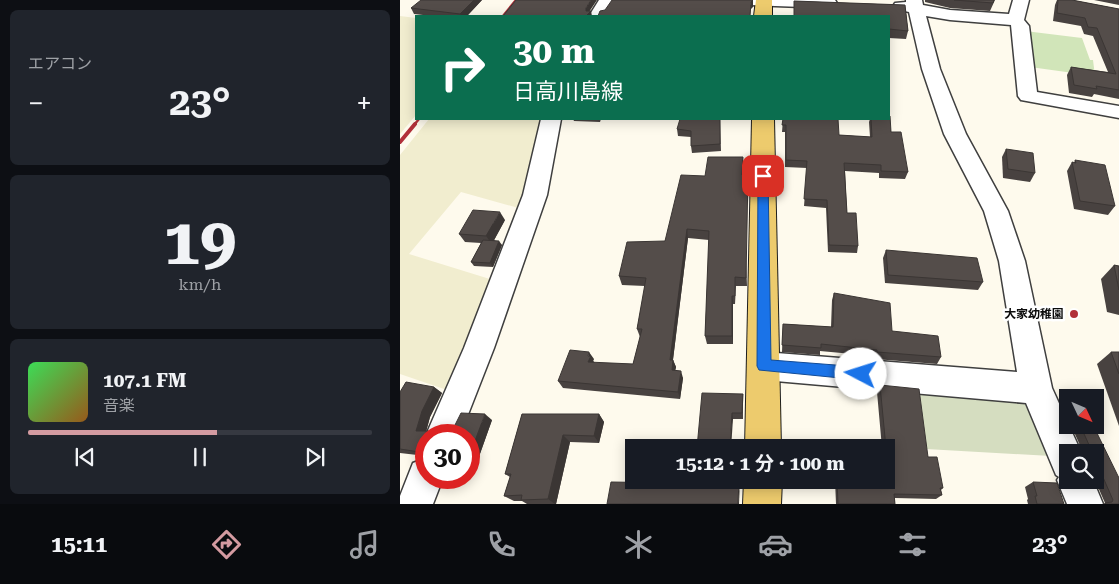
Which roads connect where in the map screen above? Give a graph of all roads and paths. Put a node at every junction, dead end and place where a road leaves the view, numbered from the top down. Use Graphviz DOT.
graph roads {
  1 [pos="608,0"];
  2 [pos="750,0"];
  3 [pos="764,0"];
  4 [pos="1021,0"];
  5 [pos="842,4"];
  6 [pos="915,4"];
  7 [pos="881,5"];
  8 [pos="598,15"];
  9 [pos="763,15"];
  10 [pos="1016,20"];
  11 [pos="1119,112"];
  12 [pos="551,120"];
  13 [pos="763,120"];
  14 [pos="764,366"];
  15 [pos="1036,388"];
  16 [pos="448,424"];
  17 [pos="763,439"];
  18 [pos="1060,444"];
  19 [pos="421,489"];
  20 [pos="763,489"];
  21 [pos="1079,489"];
  22 [pos="415,504"];
  23 [pos="762,504"];
  24 [pos="1085,504"];
  1 -- 8 [label="street"];
  2 -- 3 [label="street"];
  3 -- 5 [label="street"];
  3 -- 9 [label="main road"];
  4 -- 10 [label="street"];
  6 -- 7 [label="street"];
  6 -- 10 [label="street"];
  6 -- 15 [label="street"];
  10 -- 11 [label="street"];
  12 -- 16 [label="street"];
  13 -- 14 [label="main road"];
  14 -- 15 [label="street"];
  14 -- 17 [label="main road"];
  15 -- 18 [label="street"];
  19 -- 22 [label="street"];
  20 -- 23 [label="main road"];
  21 -- 24 [label="street"];
}
